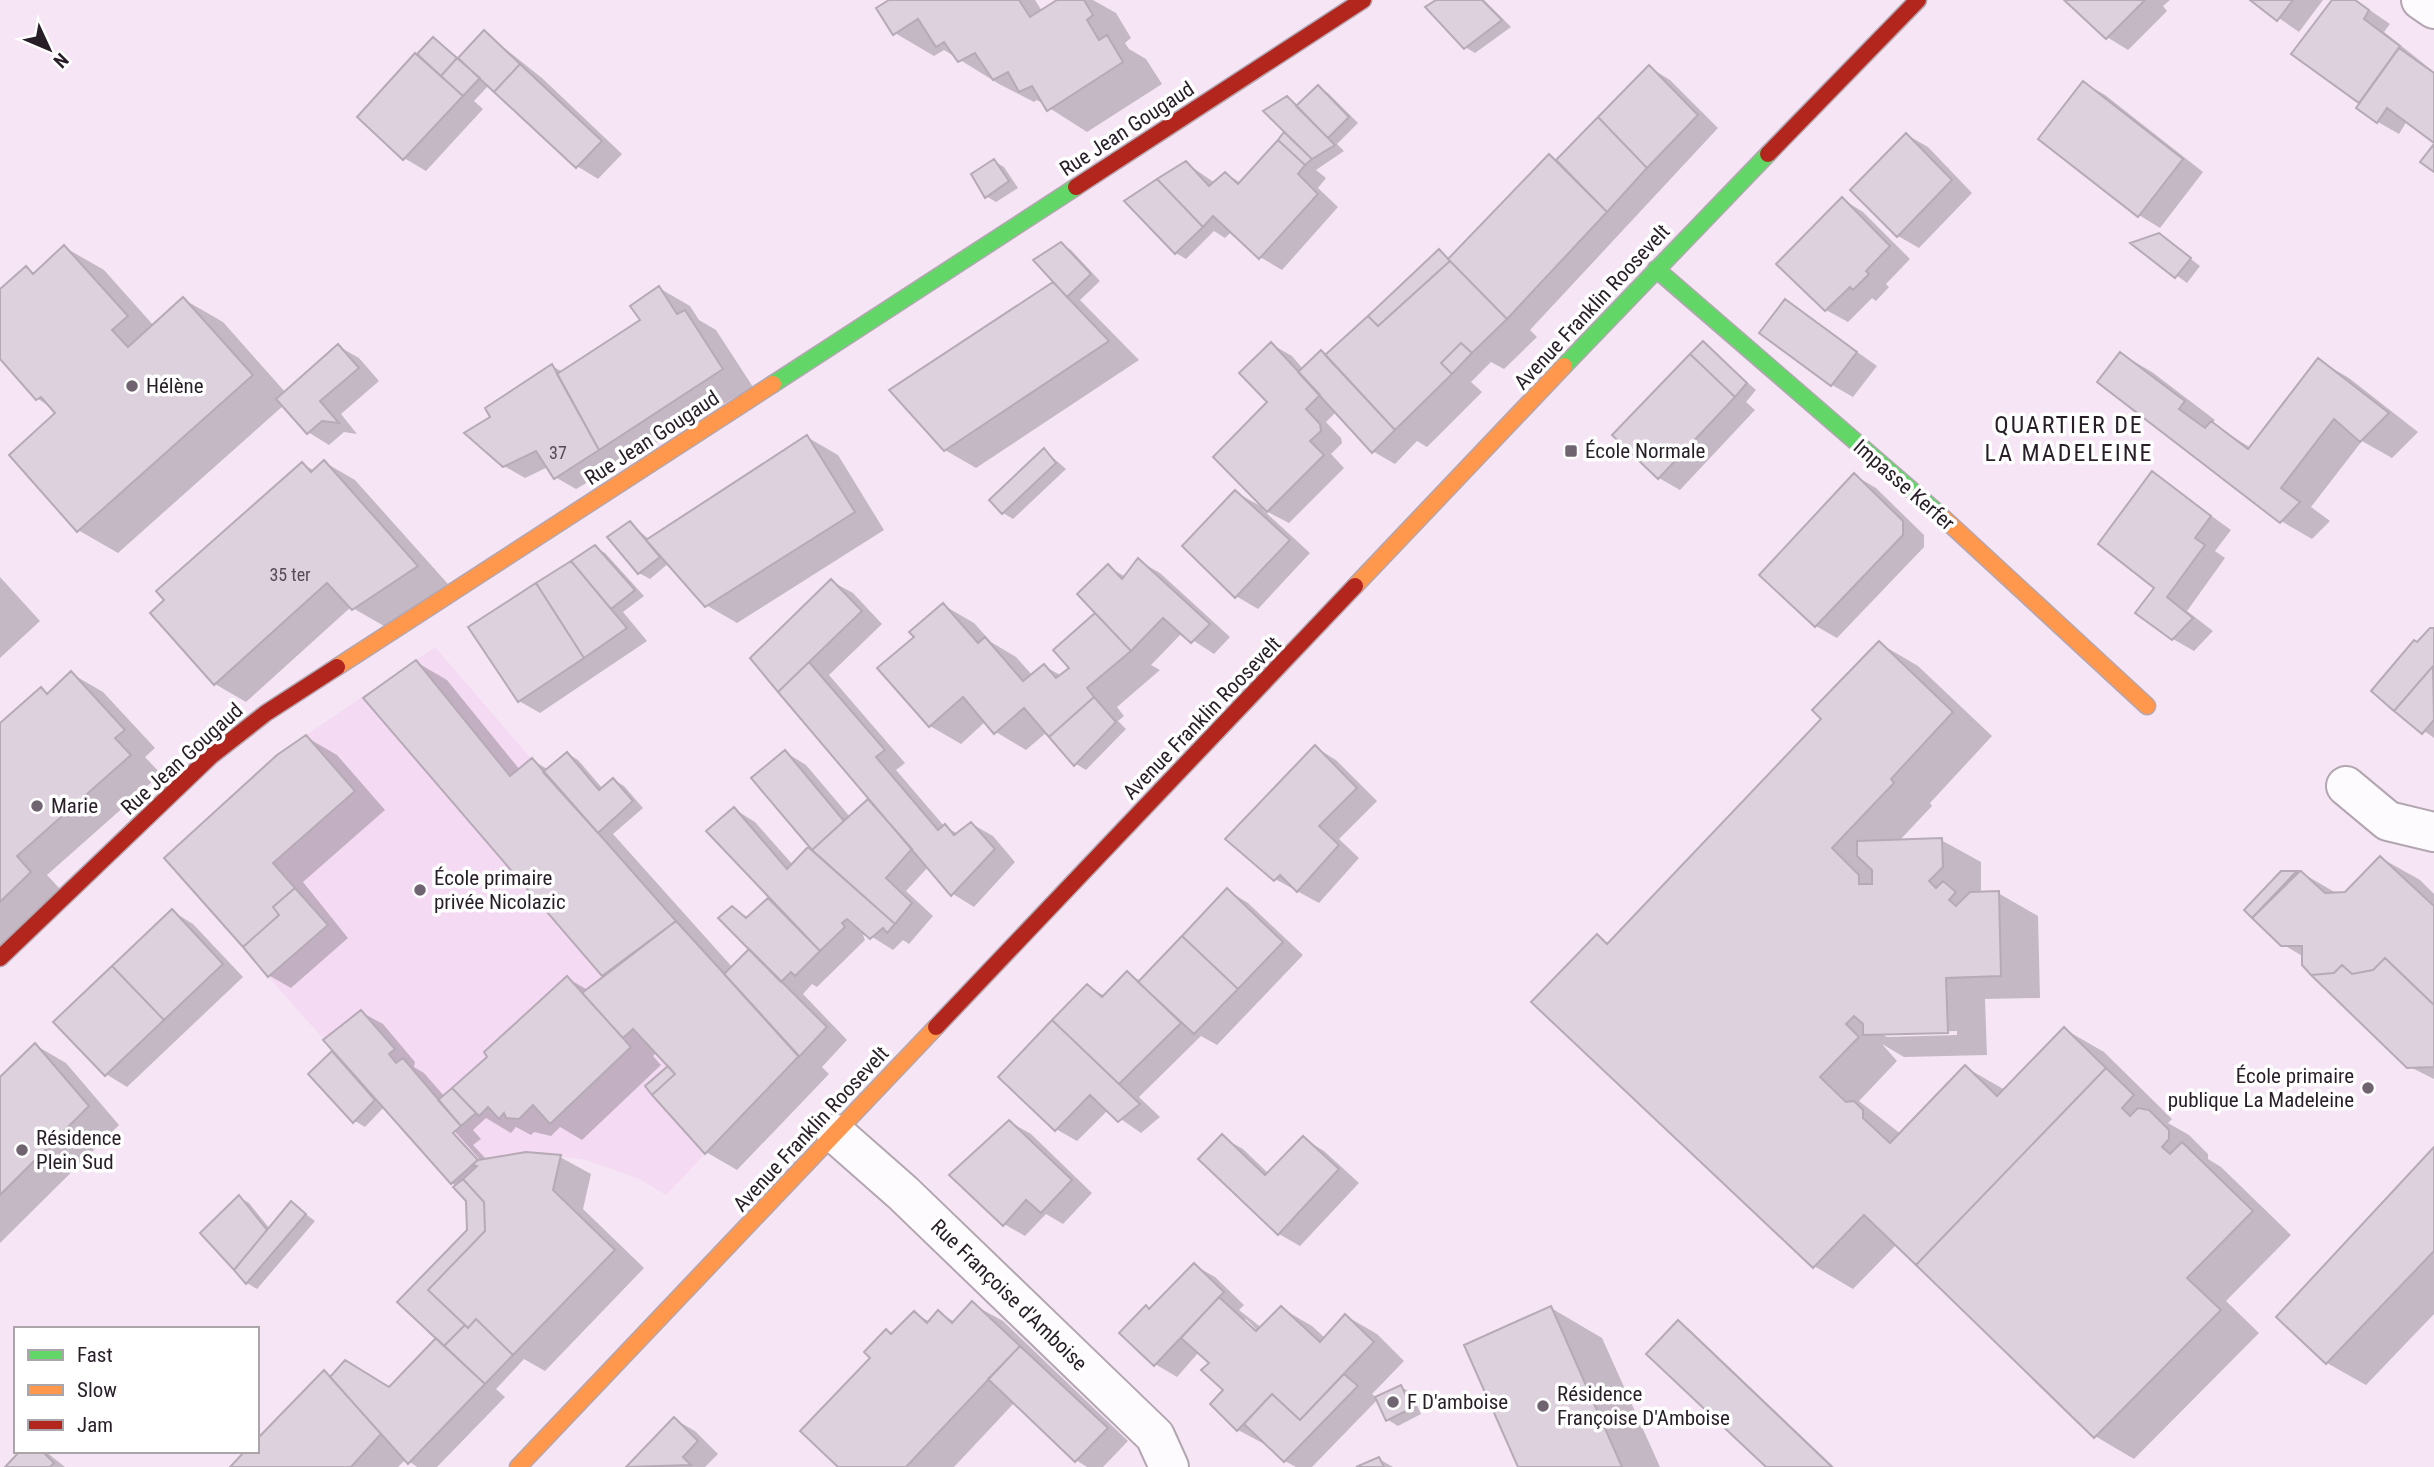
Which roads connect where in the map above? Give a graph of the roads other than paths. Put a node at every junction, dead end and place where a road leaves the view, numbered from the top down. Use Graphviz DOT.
graph roads {
  1 [pos="1363,0"];
  2 [pos="1918,0"];
  3 [pos="2421,0"];
  4 [pos="2434,9"];
  5 [pos="1656,269"];
  6 [pos="2147,706"];
  7 [pos="2346,786"];
  8 [pos="2434,832"];
  9 [pos="0,958"];
  10 [pos="836,1133"];
  11 [pos="518,1467"];
  12 [pos="1169,1467"];
  1 -- 9 [label="main road, Rue Jean Gougaud"];
  2 -- 5 [label="main road, Avenue Franklin Roosevelt"];
  3 -- 4 [label="street"];
  5 -- 6 [label="main road, Impasse Kerfer"];
  5 -- 10 [label="main road, Avenue Franklin Roosevelt"];
  7 -- 8 [label="street"];
  10 -- 11 [label="main road, Avenue Franklin Roosevelt"];
  10 -- 12 [label="street, Rue Françoise d'Amboise"];
}
